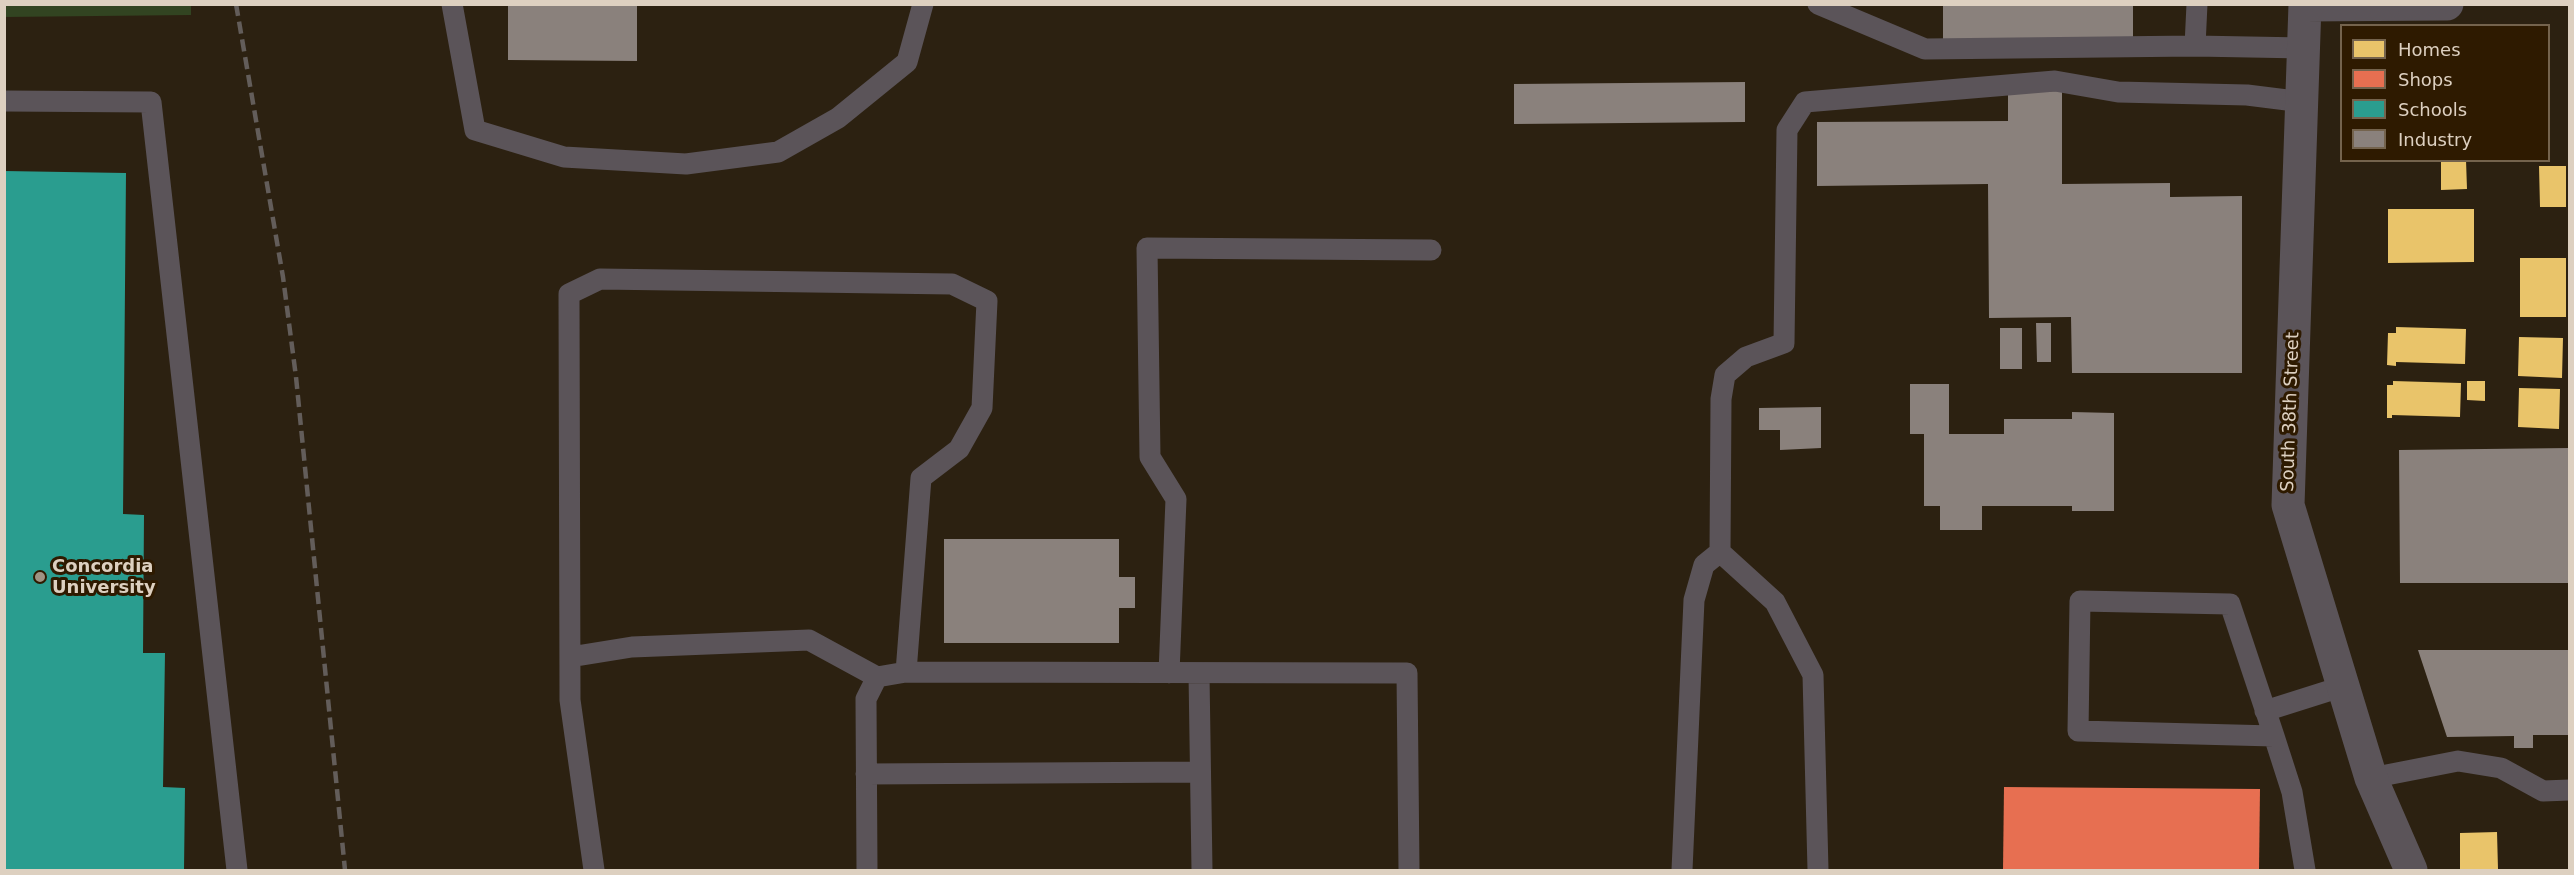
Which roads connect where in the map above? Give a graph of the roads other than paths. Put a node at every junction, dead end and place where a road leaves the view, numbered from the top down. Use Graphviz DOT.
graph roads {
  1 [pos="452,4"];
  2 [pos="923,4"];
  3 [pos="1818,4"];
  4 [pos="2197,4"];
  5 [pos="2447,4"];
  6 [pos="2305,5"];
  7 [pos="2196,46"];
  8 [pos="2304,48"];
  9 [pos="4,101"];
  10 [pos="2303,102"];
  11 [pos="1431,250"];
  12 [pos="1720,552"];
  13 [pos="570,657"];
  14 [pos="906,672"];
  15 [pos="1169,674"];
  16 [pos="1199,674"];
  17 [pos="877,676"];
  18 [pos="2344,686"];
  19 [pos="2265,711"];
  20 [pos="2274,736"];
  21 [pos="1200,772"];
  22 [pos="866,774"];
  23 [pos="2371,778"];
  24 [pos="2570,790"];
  25 [pos="237,870"];
  26 [pos="594,870"];
  27 [pos="867,870"];
  28 [pos="1202,870"];
  29 [pos="1409,870"];
  30 [pos="1682,870"];
  31 [pos="1818,870"];
  32 [pos="2305,870"];
  33 [pos="2411,870"];
  1 -- 2 [label="lane"];
  3 -- 7 [label="lane"];
  4 -- 7 [label="lane"];
  5 -- 6 [label="street"];
  6 -- 8 [label="street, South 38th Street"];
  7 -- 8 [label="lane"];
  8 -- 10 [label="street, South 38th Street"];
  9 -- 25 [label="lane"];
  10 -- 12 [label="lane"];
  10 -- 18 [label="street, South 38th Street"];
  11 -- 15 [label="lane"];
  12 -- 30 [label="lane"];
  12 -- 31 [label="lane"];
  13 -- 14 [label="lane"];
  13 -- 17 [label="lane"];
  13 -- 26 [label="lane"];
  14 -- 15 [label="lane"];
  14 -- 17 [label="lane"];
  15 -- 16 [label="lane"];
  16 -- 21 [label="lane"];
  16 -- 29 [label="lane"];
  17 -- 22 [label="lane"];
  18 -- 19 [label="lane"];
  18 -- 23 [label="street, South 38th Street"];
  19 -- 20 [label="lane"];
  19 -- 20 [label="lane"];
  20 -- 32 [label="lane"];
  21 -- 22 [label="lane"];
  21 -- 28 [label="lane"];
  22 -- 27 [label="lane"];
  23 -- 24 [label="lane"];
  23 -- 33 [label="street, South 38th Street"];
}
